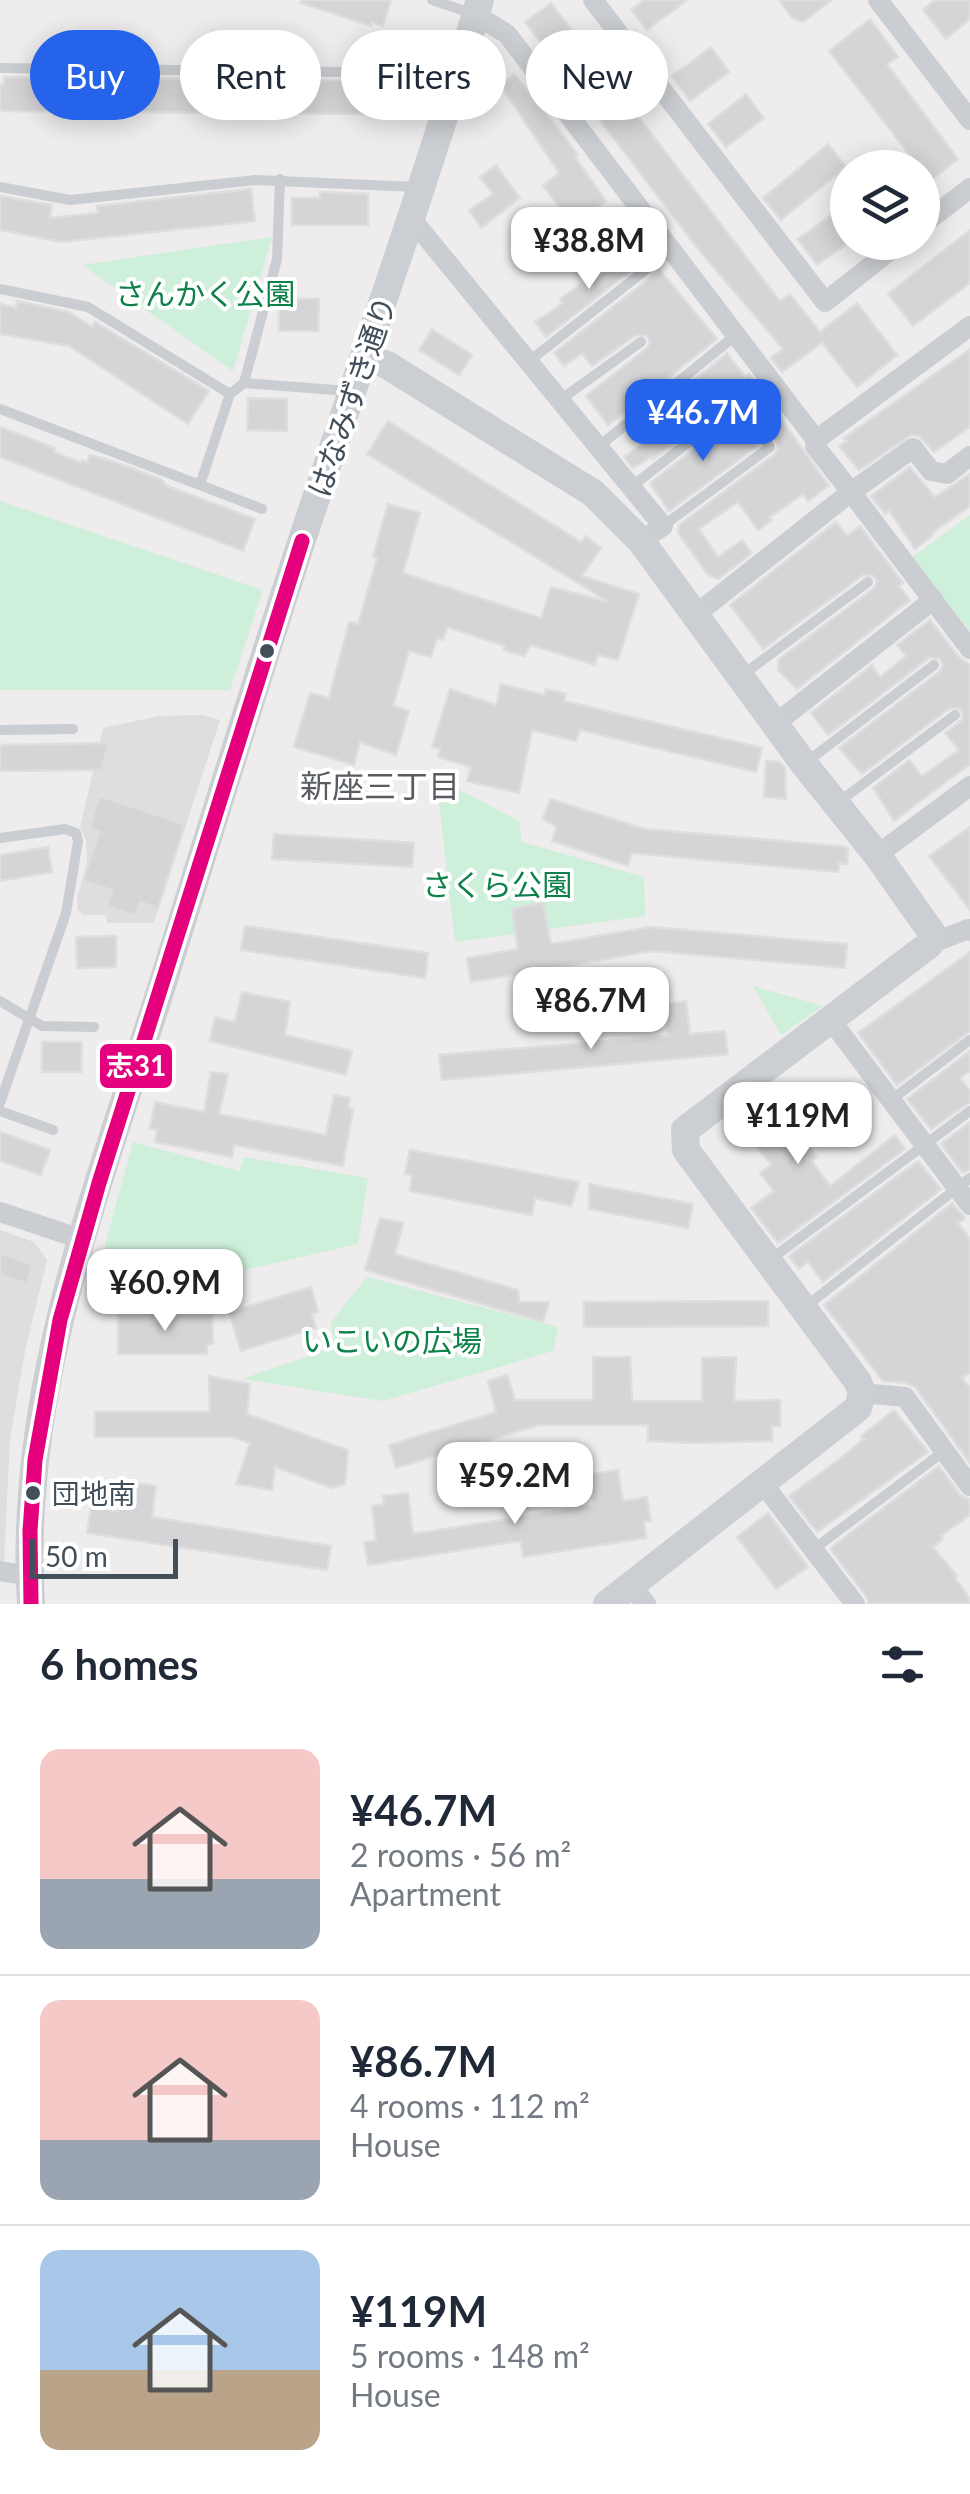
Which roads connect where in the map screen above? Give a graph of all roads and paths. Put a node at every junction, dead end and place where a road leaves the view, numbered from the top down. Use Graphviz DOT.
graph roads {
  1 [pos="432,0"];
  2 [pos="593,0"];
  3 [pos="878,0"];
  4 [pos="478,8"];
  5 [pos="0,68"];
  6 [pos="341,71"];
  7 [pos="441,120"];
  8 [pos="970,120"];
  9 [pos="280,179"];
  10 [pos="0,187"];
  11 [pos="419,188"];
  12 [pos="970,188"];
  13 [pos="940,211"];
  14 [pos="410,218"];
  15 [pos="672,250"];
  16 [pos="878,260"];
  17 [pos="0,288"];
  18 [pos="970,326"];
  19 [pos="736,335"];
  20 [pos="640,342"];
  21 [pos="366,357"];
  22 [pos="528,362"];
  23 [pos="244,383"];
  24 [pos="354,393"];
  25 [pos="230,394"];
  26 [pos="560,400"];
  27 [pos="0,409"];
  28 [pos="816,440"];
  29 [pos="598,446"];
  30 [pos="970,456"];
  31 [pos="200,485"];
  32 [pos="631,487"];
  33 [pos="851,492"];
  34 [pos="262,509"];
  35 [pos="652,534"];
  36 [pos="868,582"];
  37 [pos="933,600"];
  38 [pos="695,615"];
  39 [pos="970,649"];
  40 [pos="934,665"];
  41 [pos="740,676"];
  42 [pos="955,715"];
  43 [pos="776,723"];
  44 [pos="74,728"];
  45 [pos="0,730"];
  46 [pos="804,764"];
  47 [pos="970,786"];
  48 [pos="836,804"];
  49 [pos="0,838"];
  50 [pos="878,855"];
  51 [pos="970,931"];
  52 [pos="930,944"];
  53 [pos="0,1001"];
  54 [pos="30,1018"];
  55 [pos="830,1019"];
  56 [pos="94,1027"];
  57 [pos="970,1040"];
  58 [pos="891,1100"];
  59 [pos="0,1103"];
  60 [pos="0,1111"];
  61 [pos="970,1111"];
  62 [pos="54,1130"];
  63 [pos="925,1146"];
  64 [pos="966,1190"];
  65 [pos="0,1212"];
  66 [pos="84,1240"];
  67 [pos="770,1259"];
  68 [pos="804,1308"];
  69 [pos="862,1393"];
  70 [pos="943,1452"];
  71 [pos="761,1481"];
  72 [pos="970,1486"];
  73 [pos="814,1549"];
  74 [pos="0,1571"];
  75 [pos="30,1590"];
  76 [pos="639,1595"];
  77 [pos="607,1604"];
  78 [pos="855,1604"];
  1 -- 4 [label="lane"];
  2 -- 16 [label="street"];
  3 -- 8 [label="street"];
  4 -- 15 [label="street"];
  5 -- 6 [label="lane"];
  7 -- 11 [label="street, はなみずき通り"];
  9 -- 10 [label="lane"];
  9 -- 11 [label="lane"];
  9 -- 23 [label="lane"];
  11 -- 14 [label="street, はなみずき通り"];
  12 -- 13 [label="street"];
  14 -- 21 [label="street, はなみずき通り"];
  14 -- 22 [label="street"];
  15 -- 19 [label="street"];
  15 -- 22 [label="lane"];
  17 -- 25 [label="lane"];
  18 -- 28 [label="street"];
  19 -- 28 [label="street"];
  19 -- 29 [label="lane"];
  20 -- 26 [label="lane"];
  21 -- 24 [label="street, はなみずき通り"];
  21 -- 35 [label="street"];
  22 -- 26 [label="street"];
  23 -- 24 [label="lane"];
  23 -- 25 [label="lane"];
  24 -- 66 [label="street, はなみずき通り"];
  25 -- 31 [label="lane"];
  26 -- 29 [label="street"];
  27 -- 31 [label="lane"];
  28 -- 33 [label="street"];
  29 -- 32 [label="street"];
  30 -- 33 [label="street"];
  31 -- 34 [label="lane"];
  32 -- 35 [label="street"];
  32 -- 35 [label="lane"];
  33 -- 37 [label="street"];
  33 -- 38 [label="street"];
  35 -- 38 [label="street"];
  36 -- 41 [label="lane"];
  37 -- 39 [label="street"];
  37 -- 43 [label="street"];
  38 -- 41 [label="street"];
  40 -- 46 [label="lane"];
  41 -- 43 [label="street"];
  42 -- 48 [label="lane"];
  43 -- 46 [label="street"];
  44 -- 45 [label="lane"];
  46 -- 48 [label="street"];
  47 -- 50 [label="street"];
  48 -- 50 [label="street"];
  49 -- 54 [label="lane"];
  50 -- 52 [label="street"];
  51 -- 52 [label="street"];
  52 -- 55 [label="street"];
  53 -- 54 [label="lane"];
  54 -- 56 [label="lane"];
  54 -- 59 [label="lane"];
  55 -- 58 [label="street"];
  55 -- 67 [label="street"];
  57 -- 58 [label="lane"];
  58 -- 63 [label="street"];
  60 -- 62 [label="lane"];
  61 -- 63 [label="lane"];
  63 -- 64 [label="street"];
  63 -- 67 [label="lane"];
  64 -- 68 [label="lane"];
  65 -- 66 [label="street"];
  66 -- 75 [label="street, はなみずき通り"];
  67 -- 68 [label="street"];
  68 -- 69 [label="street"];
  69 -- 70 [label="street"];
  69 -- 71 [label="street"];
  70 -- 72 [label="street"];
  70 -- 73 [label="lane"];
  71 -- 73 [label="street"];
  71 -- 76 [label="street"];
  73 -- 78 [label="street"];
  74 -- 75 [label="street"];
  76 -- 77 [label="street"];
}
